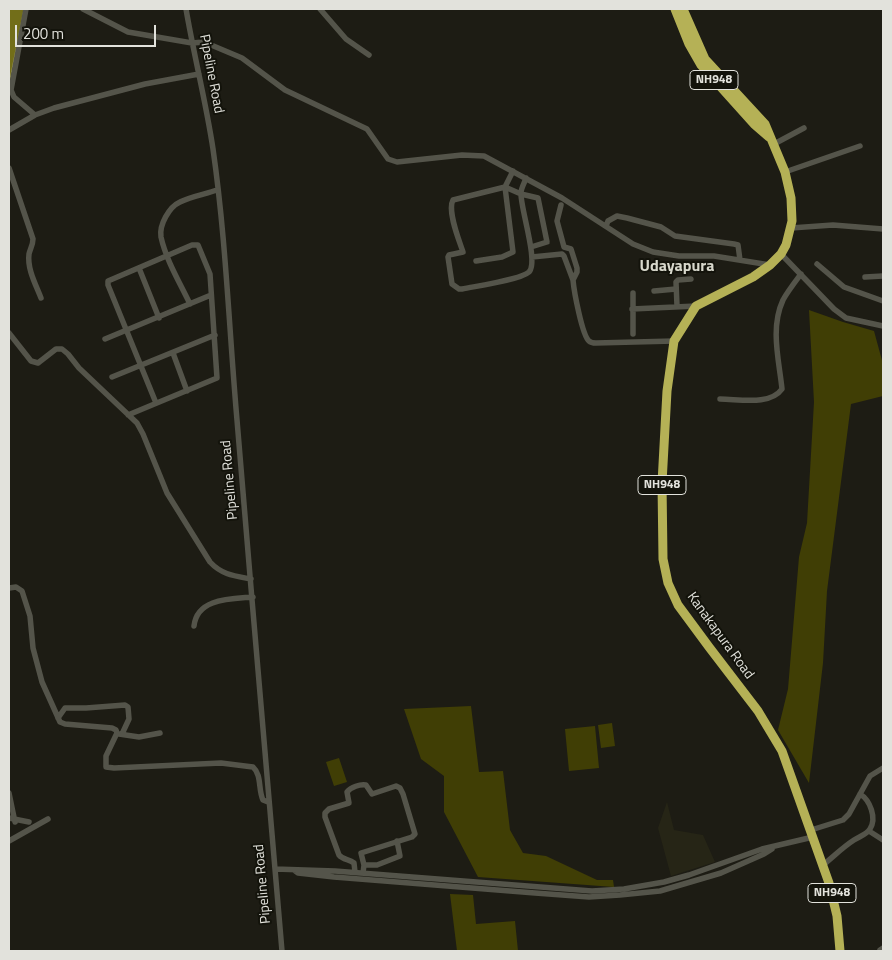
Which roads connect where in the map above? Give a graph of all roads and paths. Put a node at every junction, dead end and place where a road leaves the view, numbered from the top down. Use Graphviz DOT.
graph roads {
  1 [pos="26,9"];
  2 [pos="83,9"];
  3 [pos="186,9"];
  4 [pos="320,9"];
  5 [pos="675,9"];
  6 [pos="683,9"];
  7 [pos="192,43"];
  8 [pos="369,55"];
  9 [pos="711,71"];
  10 [pos="199,74"];
  11 [pos="35,115"];
  12 [pos="804,128"];
  13 [pos="9,130"];
  14 [pos="773,141"];
  15 [pos="860,146"];
  16 [pos="9,168"];
  17 [pos="513,171"];
  18 [pos="785,172"];
  19 [pos="526,178"];
  20 [pos="505,187"];
  21 [pos="217,190"];
  22 [pos="521,194"];
  23 [pos="561,204"];
  24 [pos="606,226"];
  25 [pos="791,228"];
  26 [pos="883,229"];
  27 [pos="531,247"];
  28 [pos="781,254"];
  29 [pos="168,256"];
  30 [pos="532,257"];
  31 [pos="740,260"];
  32 [pos="476,261"];
  33 [pos="818,264"];
  34 [pos="770,265"];
  35 [pos="139,268"];
  36 [pos="801,274"];
  37 [pos="865,276"];
  38 [pos="883,276"];
  39 [pos="691,279"];
  40 [pos="573,280"];
  41 [pos="676,289"];
  42 [pos="654,291"];
  43 [pos="633,293"];
  44 [pos="212,295"];
  45 [pos="41,298"];
  46 [pos="883,301"];
  47 [pos="190,304"];
  48 [pos="677,306"];
  49 [pos="696,306"];
  50 [pos="632,309"];
  51 [pos="159,318"];
  52 [pos="883,326"];
  53 [pos="126,331"];
  54 [pos="9,333"];
  55 [pos="633,334"];
  56 [pos="215,335"];
  57 [pos="105,339"];
  58 [pos="674,341"];
  59 [pos="172,353"];
  60 [pos="142,366"];
  61 [pos="112,377"];
  62 [pos="187,391"];
  63 [pos="720,399"];
  64 [pos="156,403"];
  65 [pos="128,415"];
  66 [pos="251,579"];
  67 [pos="9,588"];
  68 [pos="253,597"];
  69 [pos="194,626"];
  70 [pos="58,718"];
  71 [pos="160,733"];
  72 [pos="119,734"];
  73 [pos="883,768"];
  74 [pos="9,793"];
  75 [pos="860,794"];
  76 [pos="268,802"];
  77 [pos="48,819"];
  78 [pos="13,820"];
  79 [pos="29,822"];
  80 [pos="869,831"];
  81 [pos="812,834"];
  82 [pos="883,840"];
  83 [pos="9,841"];
  84 [pos="396,841"];
  85 [pos="772,848"];
  86 [pos="364,865"];
  87 [pos="823,865"];
  88 [pos="718,866"];
  89 [pos="275,869"];
  90 [pos="294,870"];
  91 [pos="354,872"];
  92 [pos="363,873"];
  93 [pos="721,873"];
  94 [pos="624,892"];
  95 [pos="282,951"];
  96 [pos="840,951"];
  1 -- 11 [label="street"];
  2 -- 7 [label="street"];
  3 -- 7 [label="street, Pipeline Road"];
  4 -- 8 [label="street"];
  5 -- 9 [label="highway, NH948"];
  6 -- 9 [label="highway, NH948"];
  7 -- 10 [label="street, Pipeline Road"];
  7 -- 17 [label="street"];
  9 -- 14 [label="highway, NH948"];
  10 -- 11 [label="street"];
  10 -- 21 [label="street, Pipeline Road"];
  11 -- 13 [label="street"];
  12 -- 14 [label="street"];
  14 -- 18 [label="highway, NH948"];
  15 -- 18 [label="street"];
  16 -- 45 [label="street"];
  17 -- 19 [label="street"];
  17 -- 20 [label="street"];
  18 -- 25 [label="highway, NH948"];
  19 -- 22 [label="street"];
  19 -- 24 [label="street"];
  20 -- 22 [label="street"];
  20 -- 30 [label="street"];
  20 -- 32 [label="street"];
  21 -- 29 [label="street"];
  21 -- 66 [label="street, Pipeline Road"];
  22 -- 27 [label="street"];
  22 -- 27 [label="street"];
  23 -- 40 [label="street"];
  24 -- 31 [label="street"];
  24 -- 31 [label="street"];
  25 -- 26 [label="street"];
  25 -- 28 [label="highway, NH948"];
  27 -- 30 [label="street"];
  28 -- 34 [label="highway, NH948"];
  28 -- 36 [label="street"];
  29 -- 35 [label="street"];
  29 -- 44 [label="street"];
  29 -- 47 [label="street"];
  30 -- 40 [label="street"];
  31 -- 34 [label="street"];
  33 -- 46 [label="street"];
  34 -- 49 [label="highway, NH948"];
  35 -- 51 [label="street"];
  35 -- 53 [label="street"];
  36 -- 52 [label="street"];
  36 -- 63 [label="street"];
  37 -- 38 [label="street"];
  39 -- 41 [label="street"];
  40 -- 58 [label="street"];
  41 -- 42 [label="street"];
  41 -- 48 [label="street"];
  43 -- 50 [label="street"];
  44 -- 47 [label="street"];
  44 -- 56 [label="street"];
  47 -- 51 [label="street"];
  48 -- 49 [label="street"];
  48 -- 50 [label="street"];
  49 -- 58 [label="highway, Kanakapura Road / NH948"];
  50 -- 55 [label="street"];
  51 -- 53 [label="street"];
  53 -- 57 [label="street"];
  53 -- 60 [label="street"];
  54 -- 65 [label="street"];
  56 -- 59 [label="street"];
  56 -- 62 [label="street"];
  58 -- 81 [label="highway, Kanakapura Road / NH948"];
  59 -- 60 [label="street"];
  59 -- 62 [label="street"];
  60 -- 61 [label="street"];
  60 -- 64 [label="street"];
  62 -- 64 [label="street"];
  64 -- 65 [label="street"];
  65 -- 66 [label="street"];
  66 -- 68 [label="street, Pipeline Road"];
  67 -- 70 [label="street"];
  68 -- 69 [label="street"];
  68 -- 76 [label="street, Pipeline Road"];
  70 -- 72 [label="street"];
  70 -- 72 [label="street"];
  71 -- 72 [label="street"];
  72 -- 76 [label="street"];
  73 -- 75 [label="street"];
  74 -- 78 [label="street"];
  75 -- 80 [label="street"];
  75 -- 81 [label="street"];
  76 -- 89 [label="street, Pipeline Road"];
  77 -- 83 [label="street"];
  78 -- 79 [label="street"];
  80 -- 82 [label="street"];
  80 -- 87 [label="street"];
  81 -- 85 [label="street"];
  81 -- 87 [label="highway, Kanakapura Road / NH948"];
  84 -- 86 [label="street"];
  84 -- 86 [label="street"];
  84 -- 91 [label="street"];
  85 -- 88 [label="street"];
  85 -- 93 [label="street"];
  86 -- 92 [label="street"];
  87 -- 96 [label="highway, Kanakapura Road / NH948"];
  88 -- 93 [label="street"];
  88 -- 94 [label="street"];
  89 -- 90 [label="street"];
  89 -- 95 [label="street, Pipeline Road"];
  90 -- 91 [label="street"];
  90 -- 94 [label="street"];
  91 -- 92 [label="street"];
  92 -- 94 [label="street"];
  93 -- 94 [label="street"];
}
